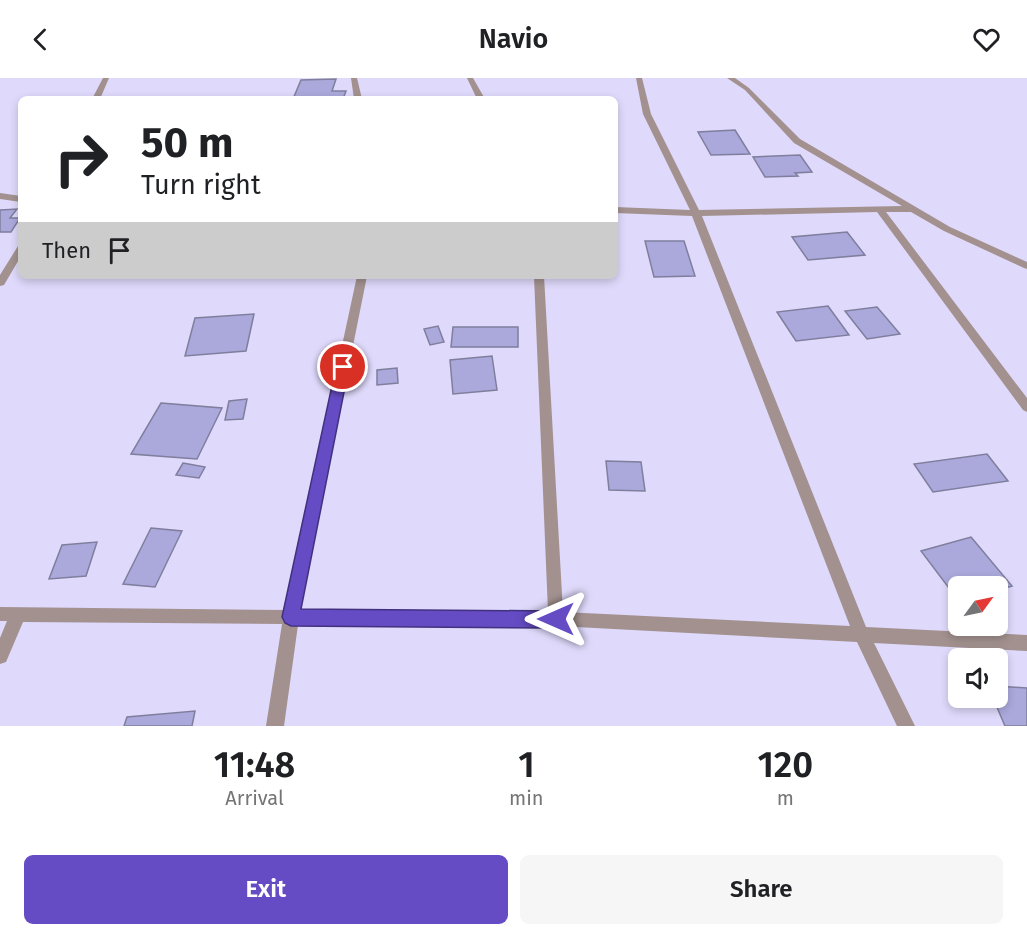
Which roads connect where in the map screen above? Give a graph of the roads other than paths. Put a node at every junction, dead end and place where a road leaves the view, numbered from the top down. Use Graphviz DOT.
graph roads {
  1 [pos="106,78"];
  2 [pos="354,78"];
  3 [pos="470,78"];
  4 [pos="639,78"];
  5 [pos="730,78"];
  6 [pos="97,96"];
  7 [pos="357,96"];
  8 [pos="479,96"];
  9 [pos="0,196"];
  10 [pos="18,199"];
  11 [pos="912,208"];
  12 [pos="879,209"];
  13 [pos="618,210"];
  14 [pos="696,213"];
  15 [pos="18,253"];
  16 [pos="1027,266"];
  17 [pos="361,279"];
  18 [pos="539,279"];
  19 [pos="0,283"];
  20 [pos="1027,406"];
  21 [pos="0,614"];
  22 [pos="19,614"];
  23 [pos="291,617"];
  24 [pos="556,619"];
  25 [pos="861,634"];
  26 [pos="1027,643"];
  27 [pos="0,656"];
  28 [pos="274,726"];
  29 [pos="906,726"];
  1 -- 6 [label="street"];
  2 -- 7 [label="street"];
  3 -- 8 [label="street"];
  4 -- 14 [label="street"];
  5 -- 11 [label="street"];
  9 -- 10 [label="street"];
  11 -- 12 [label="street"];
  11 -- 16 [label="street"];
  12 -- 14 [label="street"];
  12 -- 20 [label="street"];
  13 -- 14 [label="street"];
  14 -- 25 [label="street"];
  15 -- 19 [label="street"];
  17 -- 23 [label="street"];
  18 -- 24 [label="street"];
  21 -- 22 [label="street"];
  22 -- 23 [label="street"];
  22 -- 27 [label="street"];
  23 -- 24 [label="street"];
  23 -- 28 [label="street"];
  24 -- 25 [label="street"];
  25 -- 26 [label="street"];
  25 -- 29 [label="street"];
}
